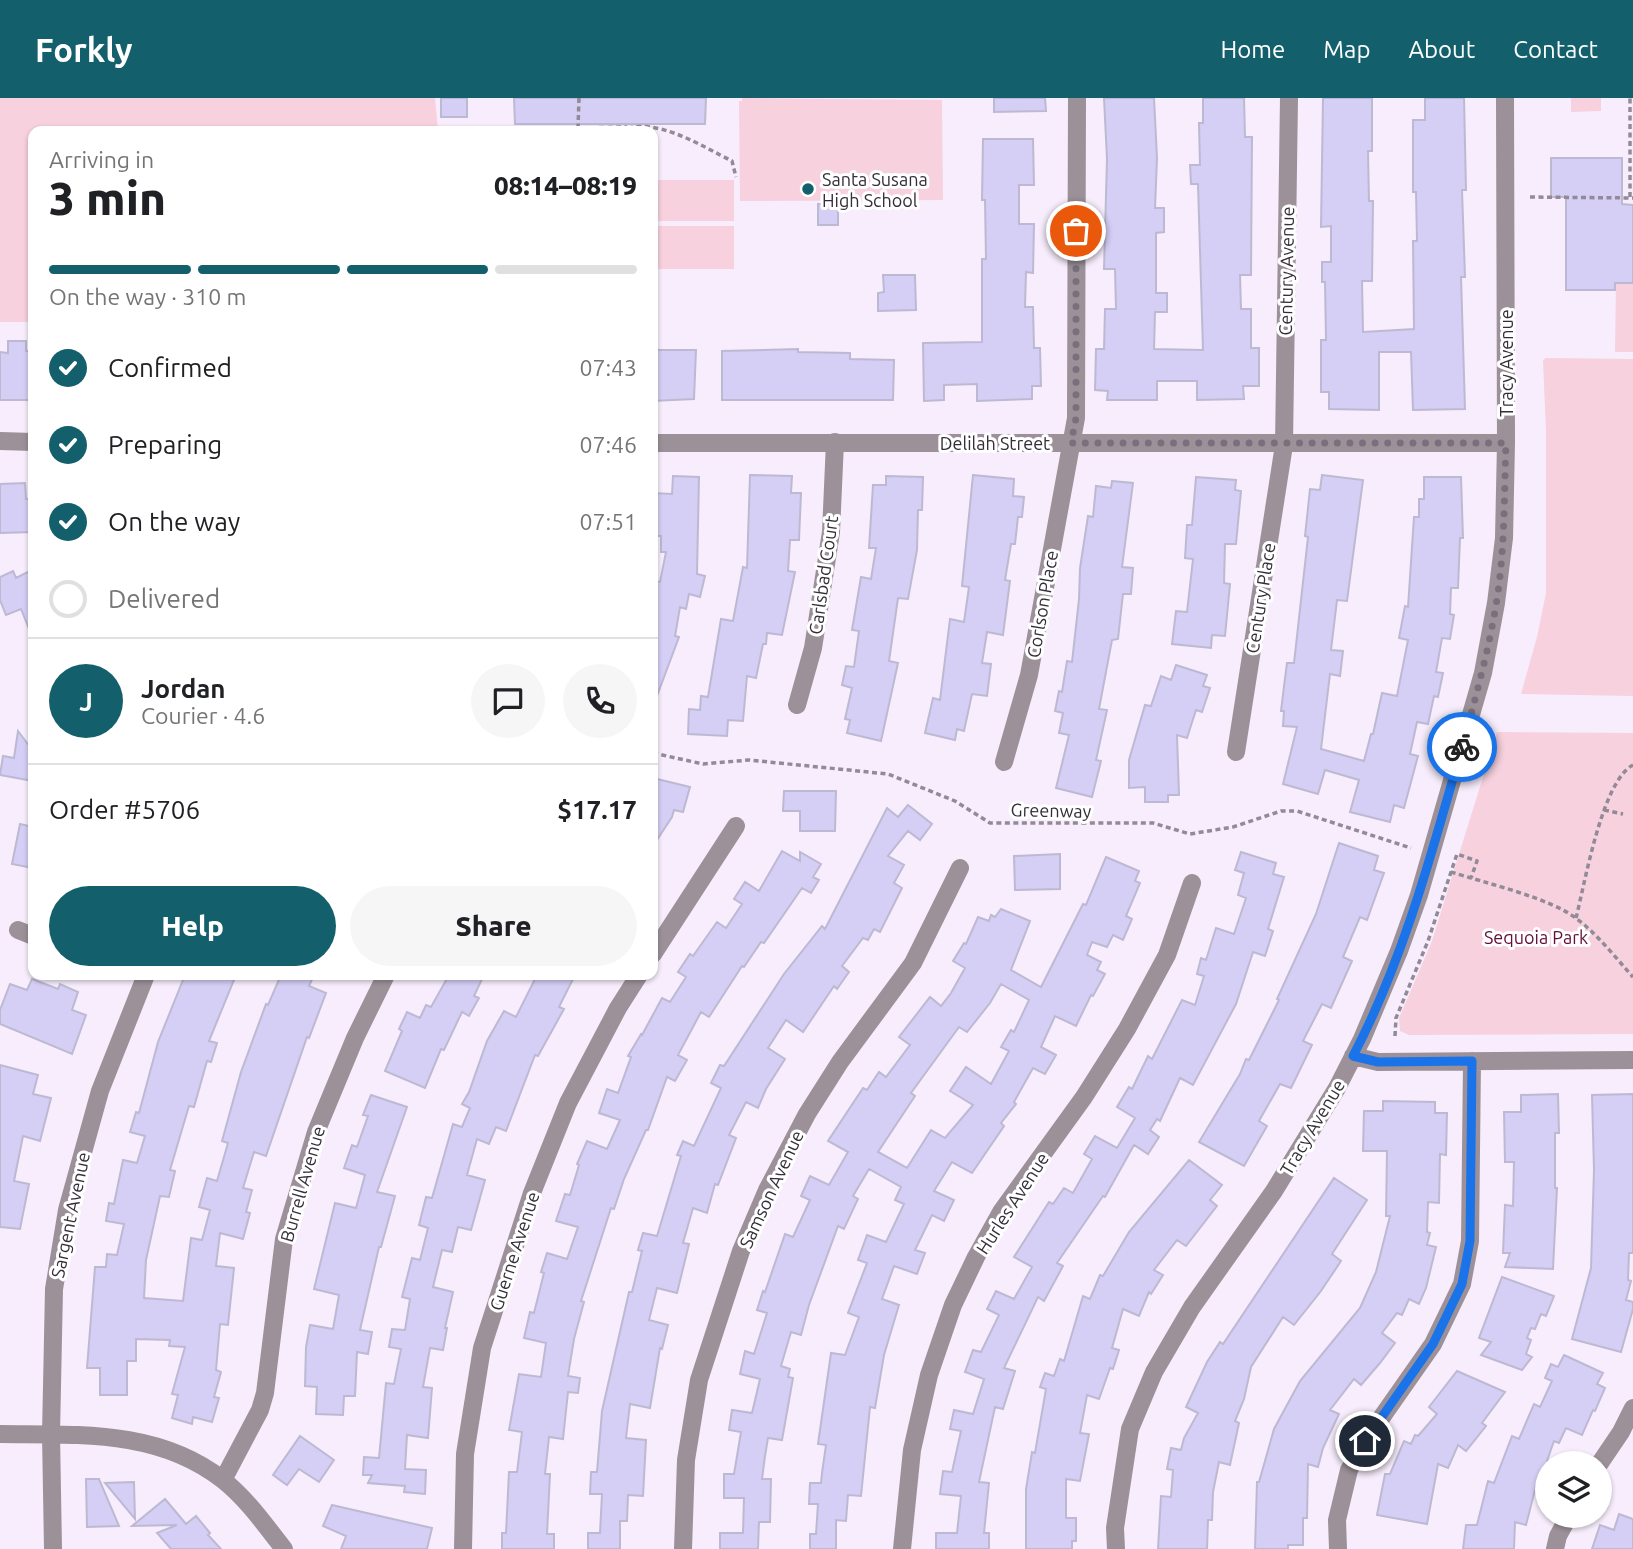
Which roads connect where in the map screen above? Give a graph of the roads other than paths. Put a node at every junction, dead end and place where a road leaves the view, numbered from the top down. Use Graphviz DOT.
graph roads {
  1 [pos="1077,98"];
  2 [pos="1289,98"];
  3 [pos="1505,98"];
  4 [pos="0,442"];
  5 [pos="28,442"];
  6 [pos="835,442"];
  7 [pos="658,443"];
  8 [pos="1071,443"];
  9 [pos="1506,443"];
  10 [pos="1284,444"];
  11 [pos="797,705"];
  12 [pos="1236,752"];
  13 [pos="1004,762"];
  14 [pos="736,826"];
  15 [pos="960,868"];
  16 [pos="1192,883"];
  17 [pos="658,946"];
  18 [pos="139,980"];
  19 [pos="384,980"];
  20 [pos="636,980"];
  21 [pos="1353,1056"];
  22 [pos="1633,1060"];
  23 [pos="1472,1061"];
  24 [pos="1633,1408"];
  25 [pos="0,1434"];
  26 [pos="51,1434"];
  27 [pos="1608,1451"];
  28 [pos="223,1480"];
  29 [pos="1562,1528"];
  30 [pos="52,1549"];
  31 [pos="284,1549"];
  32 [pos="463,1549"];
  33 [pos="682,1549"];
  34 [pos="902,1549"];
  35 [pos="1116,1549"];
  36 [pos="1338,1549"];
  37 [pos="1555,1549"];
  1 -- 8 [label="street, Corlson Place"];
  2 -- 10 [label="street, Century Avenue"];
  3 -- 9 [label="street, Tracy Avenue"];
  4 -- 5 [label="street"];
  6 -- 7 [label="street, Delilah Street"];
  6 -- 8 [label="street, Delilah Street"];
  6 -- 11 [label="street, Carlsbad Court"];
  8 -- 10 [label="street, Delilah Street"];
  8 -- 13 [label="street, Corlson Place"];
  9 -- 10 [label="street, Delilah Street"];
  9 -- 21 [label="street, Tracy Avenue"];
  10 -- 12 [label="street, Century Place"];
  14 -- 17 [label="street"];
  15 -- 33 [label="street, Samson Avenue"];
  16 -- 34 [label="street, Hurles Avenue"];
  18 -- 26 [label="street, Sargent Avenue"];
  19 -- 28 [label="street, Burrell Avenue"];
  20 -- 32 [label="street, Guerne Avenue"];
  21 -- 23 [label="street"];
  21 -- 35 [label="street, Tracy Avenue"];
  22 -- 23 [label="street"];
  23 -- 36 [label="street"];
  24 -- 27 [label="street"];
  25 -- 26 [label="street"];
  26 -- 28 [label="street"];
  26 -- 30 [label="street, Sargent Avenue"];
  28 -- 31 [label="street"];
  29 -- 37 [label="street"];
}
